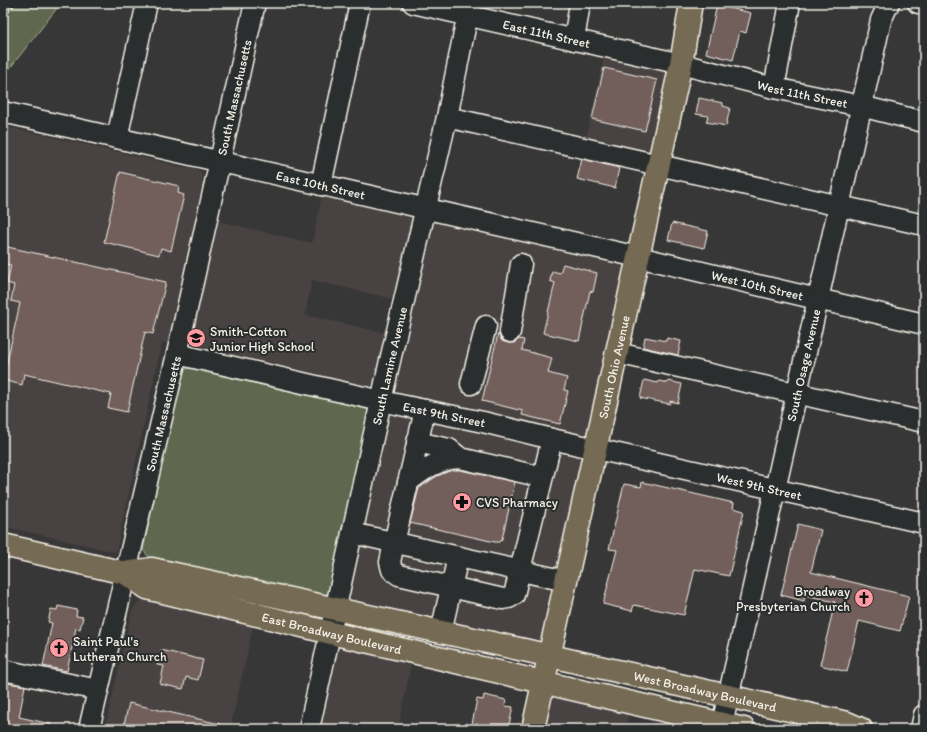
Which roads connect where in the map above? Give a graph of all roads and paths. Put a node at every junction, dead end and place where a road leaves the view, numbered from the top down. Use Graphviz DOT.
graph roads {
  1 [pos="15,3"];
  2 [pos="147,3"];
  3 [pos="255,3"];
  4 [pos="360,3"];
  5 [pos="412,3"];
  6 [pos="580,3"];
  7 [pos="691,3"];
  8 [pos="790,3"];
  9 [pos="889,3"];
  10 [pos="918,3"];
  11 [pos="924,4"];
  12 [pos="468,9"];
  13 [pos="3,18"];
  14 [pos="574,40"];
  15 [pos="681,64"];
  16 [pos="774,88"];
  17 [pos="861,106"];
  18 [pos="3,112"];
  19 [pos="446,117"];
  20 [pos="924,122"];
  21 [pos="117,138"];
  22 [pos="220,162"];
  23 [pos="658,165"];
  24 [pos="321,185"];
  25 [pos="839,206"];
  26 [pos="425,209"];
  27 [pos="924,225"];
  28 [pos="638,257"];
  29 [pos="522,264"];
  30 [pos="818,300"];
  31 [pos="924,324"];
  32 [pos="486,326"];
  33 [pos="510,332"];
  34 [pos="617,353"];
  35 [pos="177,354"];
  36 [pos="471,384"];
  37 [pos="797,393"];
  38 [pos="381,401"];
  39 [pos="425,410"];
  40 [pos="924,422"];
  41 [pos="552,439"];
  42 [pos="417,442"];
  43 [pos="595,448"];
  44 [pos="460,458"];
  45 [pos="542,477"];
  46 [pos="408,482"];
  47 [pos="776,490"];
  48 [pos="924,523"];
  49 [pos="352,533"];
  50 [pos="394,543"];
  51 [pos="3,545"];
  52 [pos="458,557"];
  53 [pos="520,571"];
  54 [pos="125,573"];
  55 [pos="566,581"];
  56 [pos="451,587"];
  57 [pos="335,609"];
  58 [pos="441,632"];
  59 [pos="331,633"];
  60 [pos="549,656"];
  61 [pos="3,670"];
  62 [pos="543,682"];
  63 [pos="98,690"];
  64 [pos="729,697"];
  65 [pos="924,715"];
  66 [pos="722,727"];
  67 [pos="89,729"];
  68 [pos="309,729"];
  69 [pos="533,729"];
  70 [pos="744,729"];
  71 [pos="861,729"];
  72 [pos="921,729"];
  1 -- 13 [label="path"];
  2 -- 21 [label="street"];
  3 -- 22 [label="street, South Massachusetts"];
  4 -- 24 [label="street"];
  5 -- 12 [label="street, East 11th Street"];
  6 -- 14 [label="street"];
  7 -- 15 [label="main road, South Ohio Avenue"];
  8 -- 16 [label="street"];
  9 -- 17 [label="street, South Osage Avenue"];
  10 -- 11 [label="street"];
  12 -- 14 [label="street, East 11th Street"];
  12 -- 19 [label="street, South Lamine Avenue"];
  14 -- 15 [label="street, East 11th Street"];
  15 -- 16 [label="street, West 11th Street"];
  15 -- 23 [label="main road, South Ohio Avenue"];
  16 -- 17 [label="street, West 11th Street"];
  17 -- 20 [label="street, West 11th Street"];
  17 -- 25 [label="street, South Osage Avenue"];
  18 -- 21 [label="street, East 10th Street"];
  19 -- 23 [label="street"];
  19 -- 26 [label="street, South Lamine Avenue"];
  21 -- 22 [label="street, East 10th Street"];
  22 -- 24 [label="street, East 10th Street"];
  22 -- 35 [label="street, South Massachusetts"];
  23 -- 25 [label="street"];
  23 -- 28 [label="main road, South Ohio Avenue"];
  24 -- 26 [label="street, East 10th Street"];
  25 -- 27 [label="street"];
  25 -- 30 [label="street, South Osage Avenue"];
  26 -- 28 [label="street, East 10th Street"];
  26 -- 38 [label="street, South Lamine Avenue"];
  28 -- 30 [label="street, West 10th Street"];
  28 -- 34 [label="main road, South Ohio Avenue"];
  29 -- 33 [label="street"];
  30 -- 31 [label="street, West 10th Street"];
  30 -- 37 [label="street, South Osage Avenue"];
  32 -- 36 [label="street"];
  34 -- 37 [label="street"];
  34 -- 43 [label="main road, South Ohio Avenue"];
  35 -- 38 [label="street, East 9th Street"];
  35 -- 54 [label="street, South Massachusetts"];
  37 -- 40 [label="street"];
  37 -- 47 [label="street, South Osage Avenue"];
  38 -- 39 [label="street, East 9th Street"];
  38 -- 49 [label="street, South Lamine Avenue"];
  39 -- 41 [label="street, East 9th Street"];
  39 -- 42 [label="street"];
  41 -- 43 [label="street, East 9th Street"];
  41 -- 45 [label="street"];
  42 -- 44 [label="street"];
  42 -- 46 [label="street"];
  43 -- 47 [label="street, West 9th Street"];
  43 -- 55 [label="main road, South Ohio Avenue"];
  44 -- 45 [label="street"];
  44 -- 46 [label="street"];
  45 -- 53 [label="street"];
  46 -- 50 [label="street"];
  47 -- 48 [label="street, West 9th Street"];
  47 -- 64 [label="street, South Osage Avenue"];
  49 -- 50 [label="street"];
  49 -- 57 [label="street, South Lamine Avenue"];
  50 -- 52 [label="street"];
  50 -- 56 [label="street"];
  51 -- 54 [label="main road, East Broadway Boulevard"];
  52 -- 53 [label="street"];
  52 -- 56 [label="street"];
  53 -- 55 [label="street"];
  53 -- 56 [label="street"];
  54 -- 57 [label="main road, East Broadway Boulevard"];
  54 -- 59 [label="main road, East Broadway Boulevard"];
  54 -- 63 [label="street, South Massachusetts"];
  55 -- 60 [label="main road, South Ohio Avenue"];
  56 -- 58 [label="street"];
  57 -- 58 [label="main road, East Broadway Boulevard"];
  57 -- 59 [label="street, South Lamine Avenue"];
  58 -- 60 [label="main road, East Broadway Boulevard"];
  59 -- 62 [label="main road, East Broadway Boulevard"];
  59 -- 68 [label="street, South Lamine Avenue"];
  60 -- 62 [label="main road, South Ohio Avenue"];
  60 -- 64 [label="main road, West Broadway Boulevard"];
  61 -- 63 [label="street"];
  62 -- 66 [label="main road"];
  62 -- 69 [label="main road, South Ohio Avenue"];
  63 -- 67 [label="street, South Massachusetts"];
  64 -- 66 [label="street, South Osage Avenue"];
  64 -- 71 [label="main road, West Broadway Boulevard"];
  65 -- 72 [label="street"];
  66 -- 70 [label="main road"];
}
